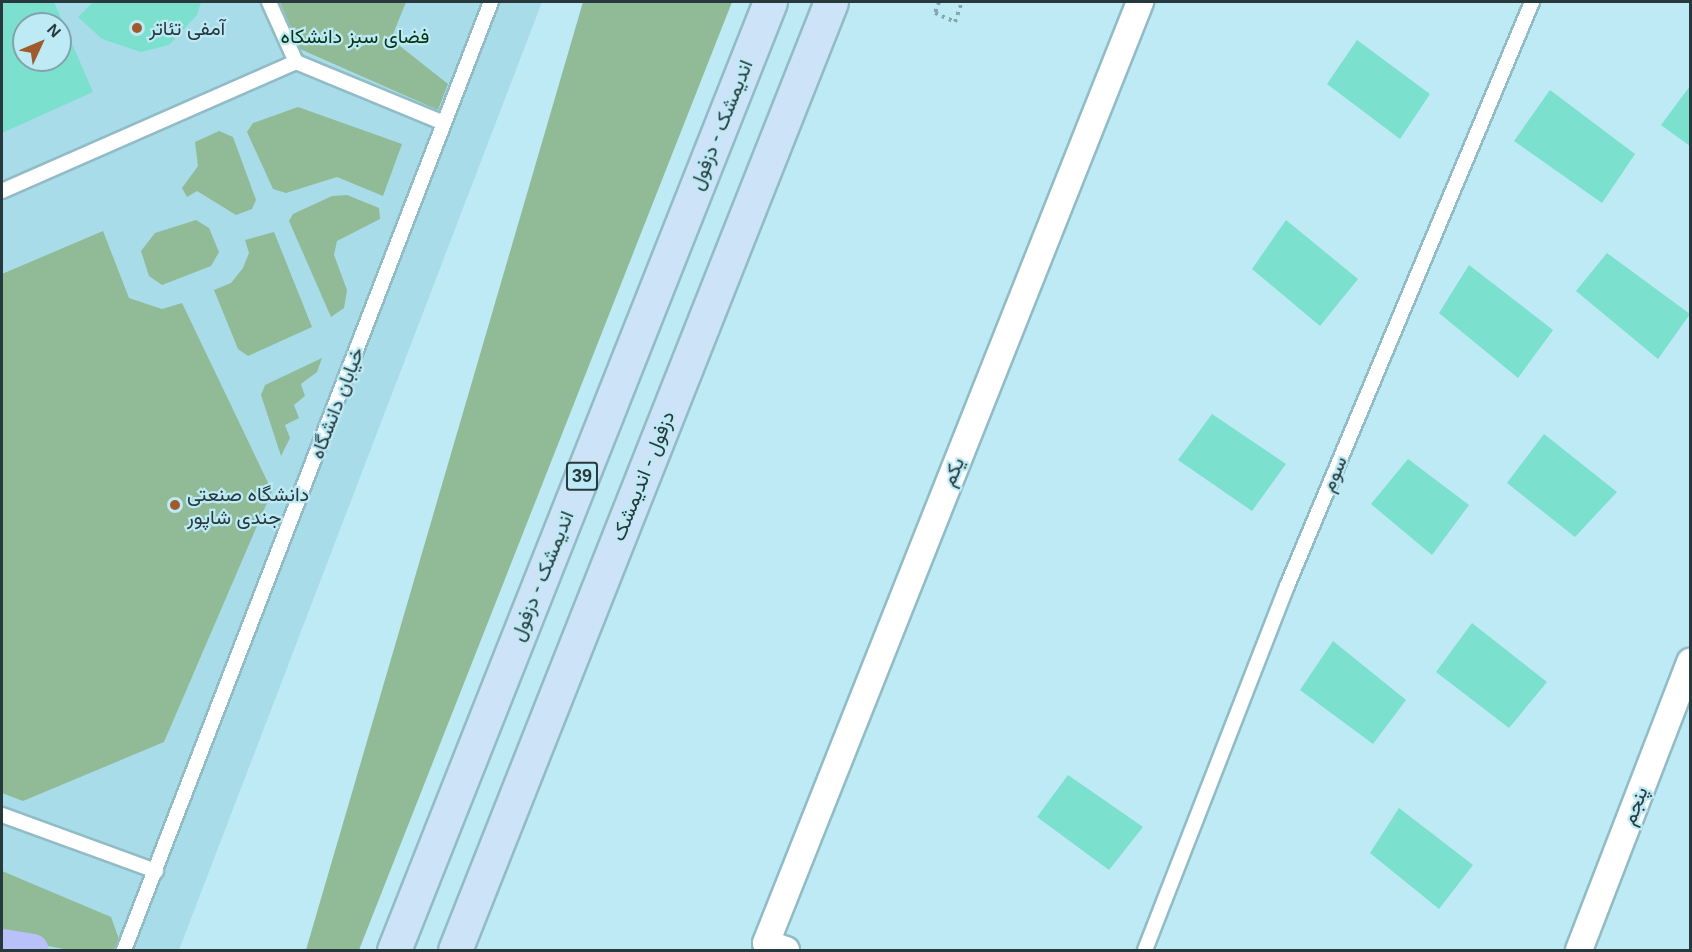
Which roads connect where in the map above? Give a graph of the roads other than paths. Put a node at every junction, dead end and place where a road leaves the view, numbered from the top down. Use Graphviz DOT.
graph roads {
  1 [pos="269,2"];
  2 [pos="491,2"];
  3 [pos="770,2"];
  4 [pos="831,2"];
  5 [pos="1140,2"];
  6 [pos="1532,2"];
  7 [pos="296,62"];
  8 [pos="444,123"];
  9 [pos="2,191"];
  10 [pos="1690,662"];
  11 [pos="2,815"];
  12 [pos="156,871"];
  13 [pos="776,947"];
  14 [pos="124,951"];
  15 [pos="394,951"];
  16 [pos="455,951"];
  17 [pos="1145,951"];
  18 [pos="1579,951"];
  1 -- 7 [label="lane"];
  2 -- 8 [label="lane, خیابان دانشگاه"];
  3 -- 15 [label="main road, اندیمشک - دزفول / 39"];
  4 -- 16 [label="main road, دزفول - اندیمشک"];
  5 -- 13 [label="street, یکم"];
  6 -- 17 [label="lane, سوم"];
  7 -- 8 [label="lane"];
  7 -- 9 [label="lane"];
  8 -- 12 [label="lane, خیابان دانشگاه"];
  10 -- 18 [label="street, پنجم"];
  11 -- 12 [label="lane"];
  12 -- 14 [label="lane, خیابان دانشگاه"];
}
